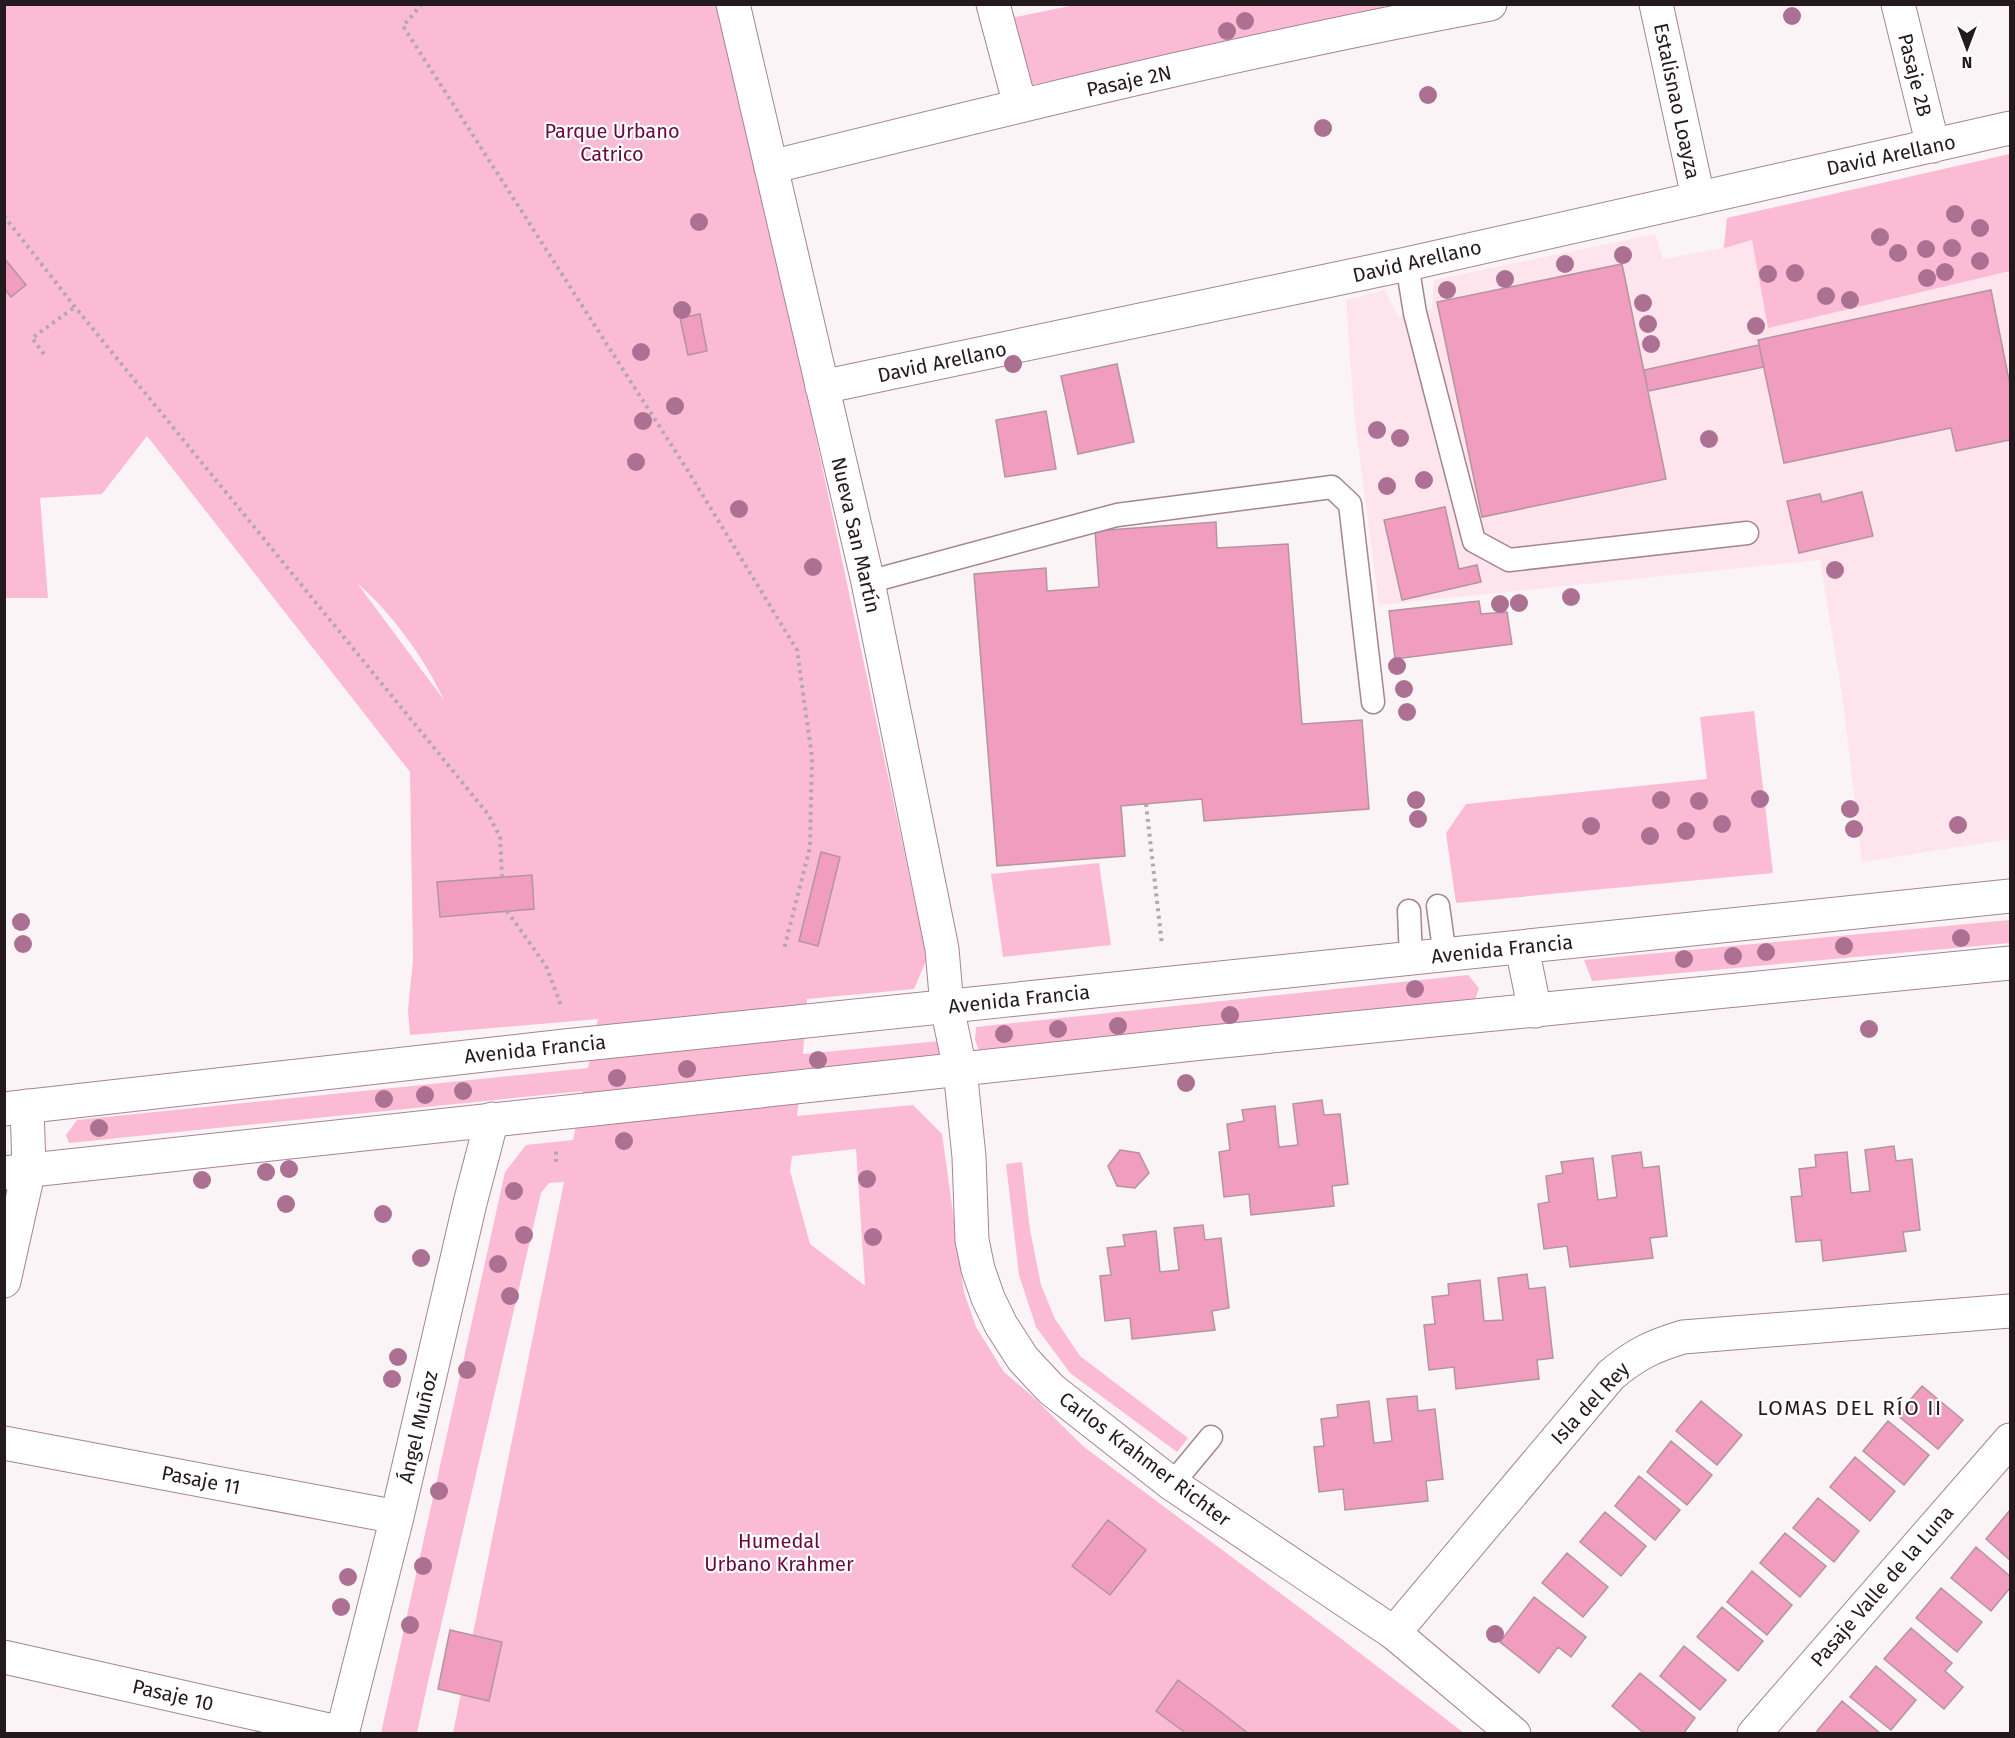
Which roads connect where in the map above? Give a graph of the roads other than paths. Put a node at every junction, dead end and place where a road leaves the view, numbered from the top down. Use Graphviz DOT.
graph roads {
  1 [pos="733,4"];
  2 [pos="993,4"];
  3 [pos="1490,4"];
  4 [pos="1656,4"];
  5 [pos="1898,4"];
  6 [pos="1398,13"];
  7 [pos="1020,105"];
  8 [pos="2010,128"];
  9 [pos="1933,146"];
  10 [pos="771,167"];
  11 [pos="1698,197"];
  12 [pos="1407,264"];
  13 [pos="822,387"];
  14 [pos="1747,533"];
  15 [pos="868,582"];
  16 [pos="1373,702"];
  17 [pos="2010,896"];
  18 [pos="1438,906"];
  19 [pos="1409,910"];
  20 [pos="1522,948"];
  21 [pos="1446,956"];
  22 [pos="1411,958"];
  23 [pos="2010,963"];
  24 [pos="947,1007"];
  25 [pos="1535,1011"];
  26 [pos="960,1069"];
  27 [pos="16,1108"];
  28 [pos="492,1119"];
  29 [pos="17,1171"];
  30 [pos="4,1281"];
  31 [pos="2010,1311"];
  32 [pos="1211,1437"];
  33 [pos="2010,1440"];
  34 [pos="4,1443"];
  35 [pos="1172,1484"];
  36 [pos="397,1517"];
  37 [pos="1394,1633"];
  38 [pos="4,1657"];
  39 [pos="342,1733"];
  40 [pos="1514,1734"];
  41 [pos="1754,1734"];
  1 -- 10 [label="street, Nueva San Martín"];
  2 -- 7 [label="street"];
  3 -- 6 [label="street, Pasaje 2N"];
  4 -- 11 [label="street, Estalisnao Loayza"];
  5 -- 9 [label="street, Pasaje 2B"];
  6 -- 7 [label="street, Pasaje 2N"];
  7 -- 10 [label="street, Pasaje 2N"];
  8 -- 9 [label="street, David Arellano"];
  9 -- 11 [label="street, David Arellano"];
  10 -- 13 [label="street, Nueva San Martín"];
  11 -- 12 [label="street, David Arellano"];
  12 -- 13 [label="street, David Arellano"];
  12 -- 14 [label="lane"];
  13 -- 15 [label="street, Nueva San Martín"];
  15 -- 16 [label="lane"];
  15 -- 24 [label="street, Nueva San Martín"];
  17 -- 20 [label="street, Avenida Francia"];
  18 -- 21 [label="lane"];
  19 -- 22 [label="lane"];
  20 -- 21 [label="street, Avenida Francia"];
  20 -- 25 [label="street"];
  21 -- 22 [label="street, Avenida Francia"];
  22 -- 24 [label="street, Avenida Francia"];
  23 -- 25 [label="street"];
  24 -- 26 [label="street, Nueva San Martín"];
  24 -- 27 [label="street, Avenida Francia"];
  25 -- 26 [label="street"];
  26 -- 28 [label="street"];
  26 -- 35 [label="street, Carlos Krahmer Richter"];
  27 -- 29 [label="street, Avenida Francia"];
  28 -- 29 [label="street"];
  28 -- 36 [label="street, Ángel Muñoz"];
  29 -- 30 [label="street, Avenida Francia"];
  31 -- 37 [label="street, Isla del Rey"];
  32 -- 35 [label="lane"];
  33 -- 41 [label="street, Pasaje Valle de la Luna"];
  34 -- 36 [label="street, Pasaje 11"];
  35 -- 37 [label="street, Carlos Krahmer Richter"];
  36 -- 39 [label="street, Ángel Muñoz"];
  37 -- 40 [label="street, Carlos Krahmer Richter"];
  38 -- 39 [label="street, Pasaje 10"];
}
